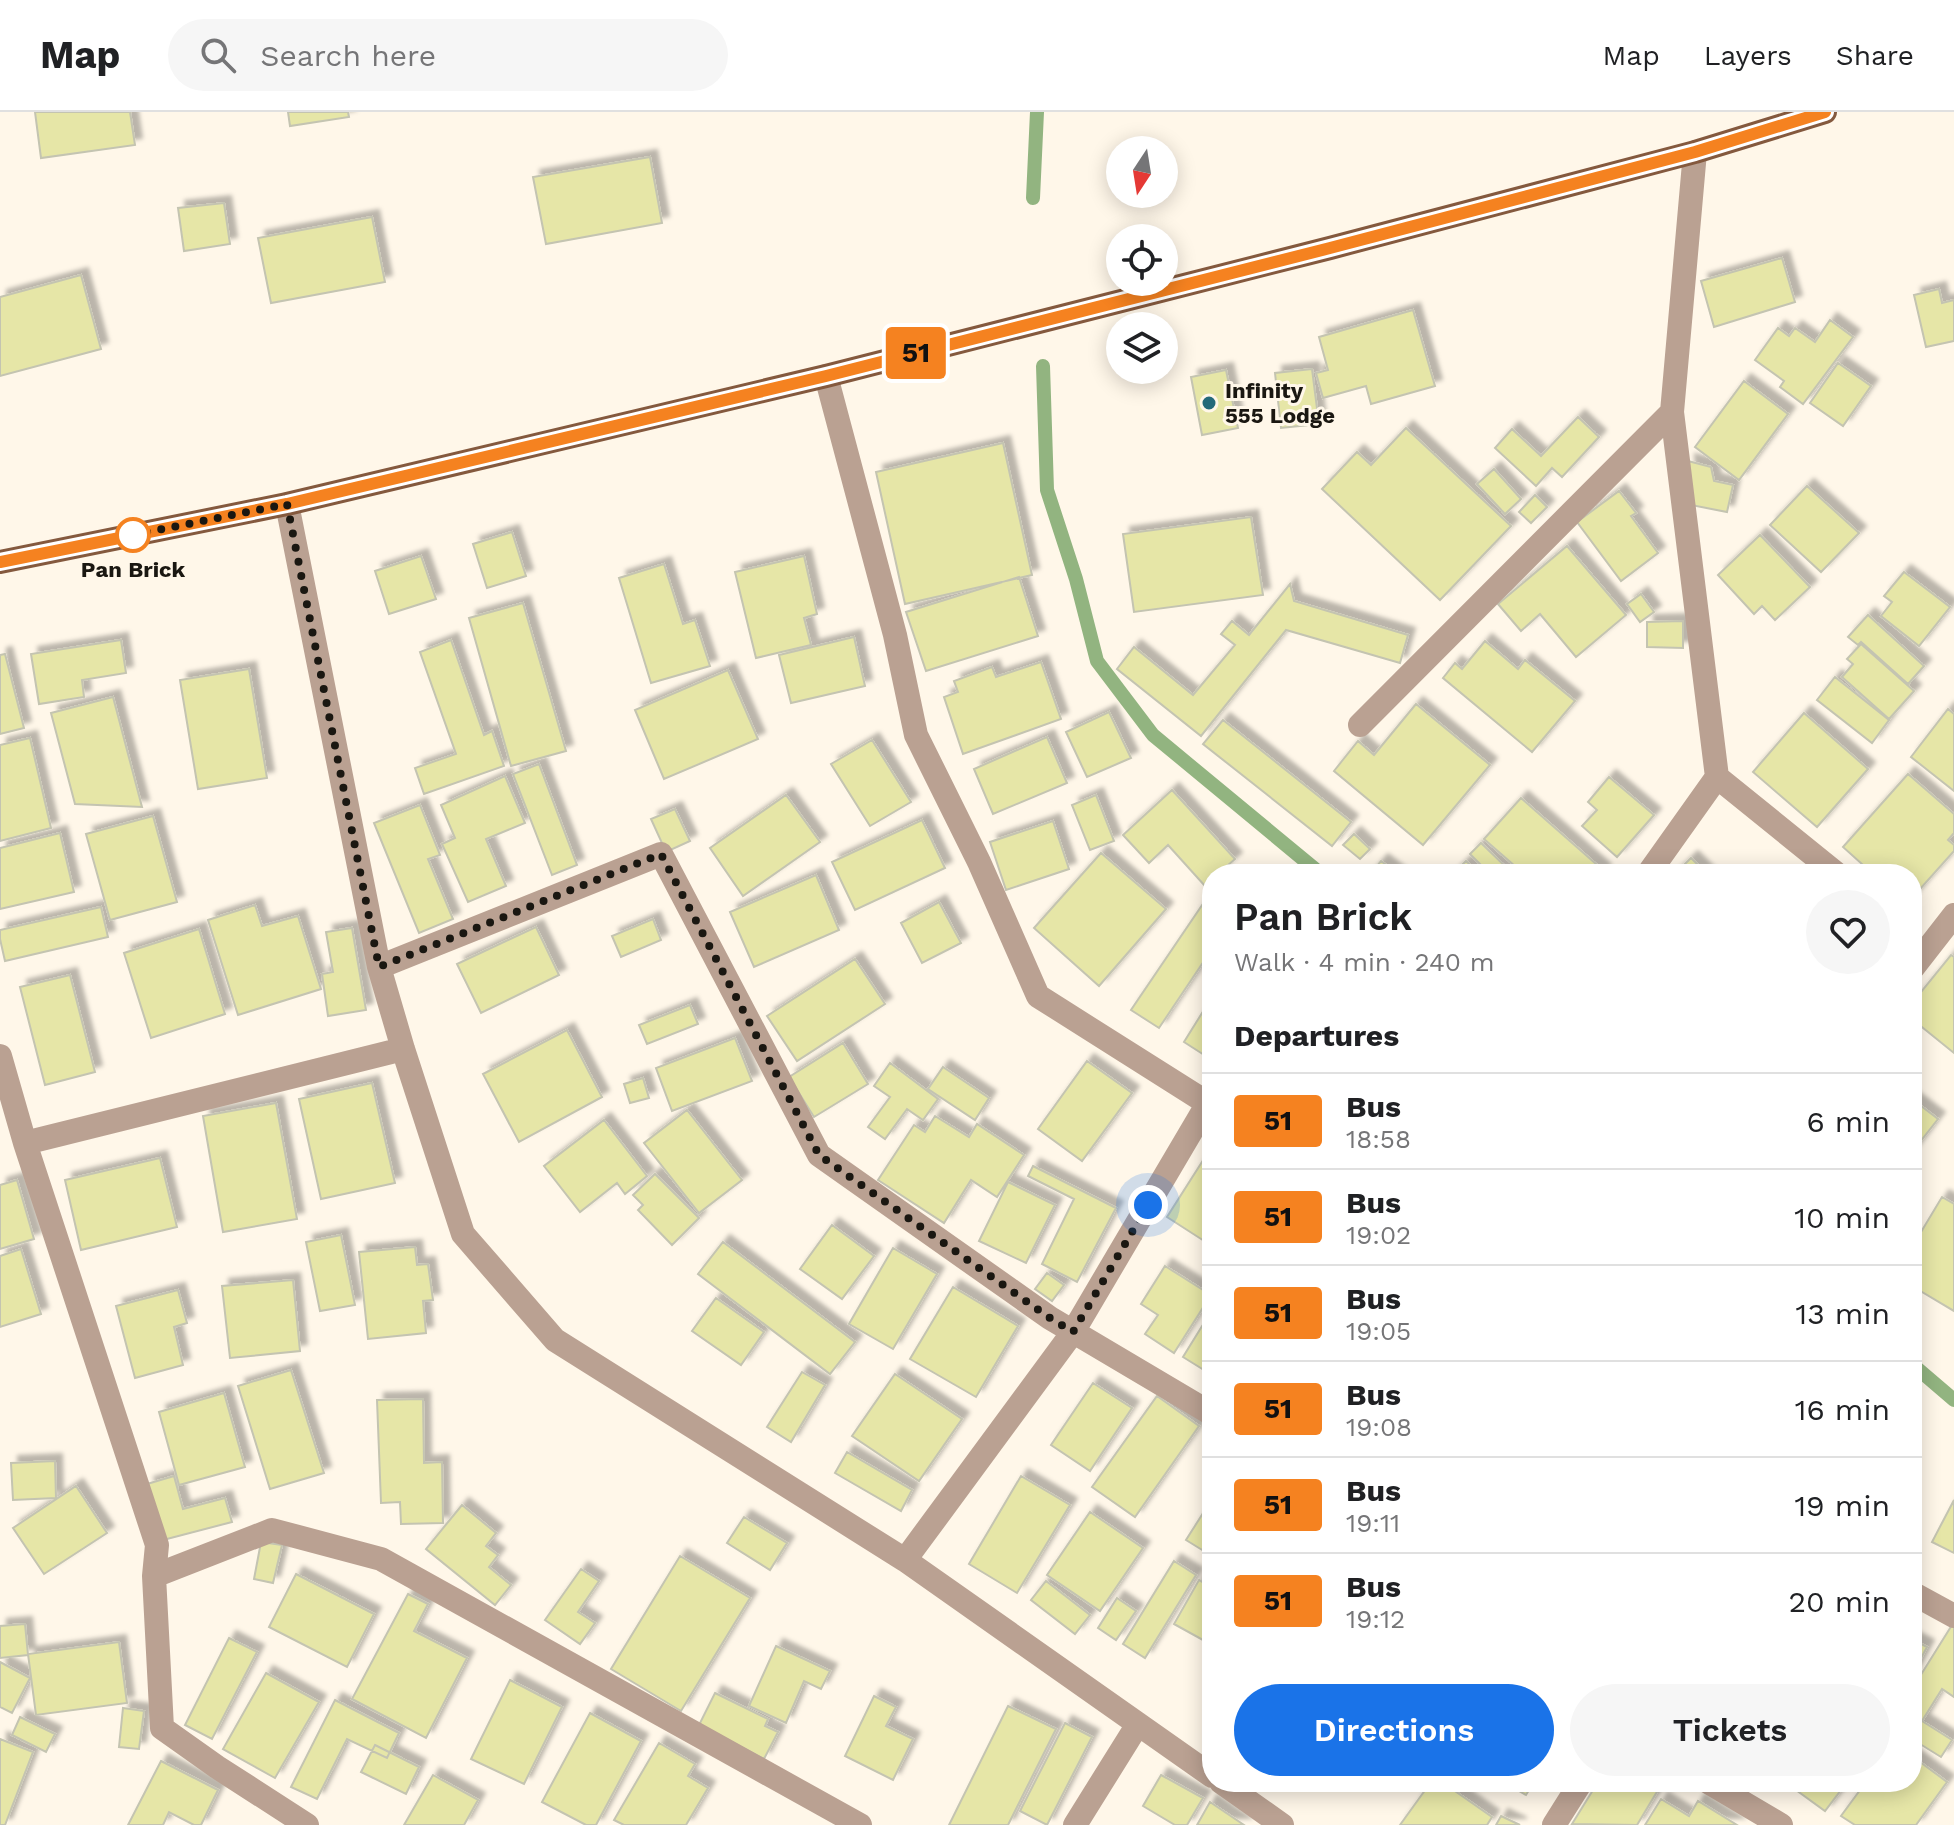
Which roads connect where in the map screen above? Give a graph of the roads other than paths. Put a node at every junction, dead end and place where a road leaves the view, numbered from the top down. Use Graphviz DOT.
graph roads {
  1 [pos="1825,112"];
  2 [pos="1695,152"];
  3 [pos="826,376"];
  4 [pos="1672,412"];
  5 [pos="287,504"];
  6 [pos="0,562"];
  7 [pos="1360,725"];
  8 [pos="1717,777"];
  9 [pos="1655,864"];
  10 [pos="1825,864"];
  11 [pos="1954,915"];
  12 [pos="1922,939"];
  13 [pos="379,967"];
  14 [pos="403,1049"];
  15 [pos="0,1056"];
  16 [pos="1202,1100"];
  17 [pos="1202,1118"];
  18 [pos="25,1143"];
  19 [pos="1073,1332"];
  20 [pos="1202,1408"];
  21 [pos="905,1560"];
  22 [pos="154,1576"];
  23 [pos="1922,1598"];
  24 [pos="1954,1616"];
  25 [pos="1138,1724"];
  26 [pos="1202,1769"];
  27 [pos="1235,1792"];
  28 [pos="1575,1792"];
  29 [pos="1725,1792"];
  30 [pos="307,1825"];
  31 [pos="860,1825"];
  32 [pos="1075,1825"];
  33 [pos="1282,1825"];
  34 [pos="1554,1825"];
  35 [pos="1781,1825"];
  1 -- 2 [label="main road"];
  2 -- 3 [label="main road"];
  2 -- 4 [label="street"];
  3 -- 5 [label="main road"];
  3 -- 16 [label="street"];
  4 -- 7 [label="street"];
  4 -- 8 [label="street"];
  5 -- 6 [label="main road"];
  5 -- 13 [label="street"];
  8 -- 9 [label="street"];
  8 -- 10 [label="street"];
  11 -- 12 [label="street"];
  13 -- 14 [label="street"];
  13 -- 19 [label="street"];
  14 -- 18 [label="street"];
  14 -- 21 [label="street"];
  15 -- 18 [label="street"];
  17 -- 19 [label="street"];
  18 -- 22 [label="street"];
  19 -- 20 [label="street"];
  19 -- 21 [label="street"];
  21 -- 25 [label="street"];
  22 -- 30 [label="street"];
  22 -- 31 [label="street"];
  23 -- 24 [label="street"];
  25 -- 26 [label="street"];
  25 -- 32 [label="street"];
  27 -- 33 [label="street"];
  28 -- 34 [label="street"];
  29 -- 35 [label="street"];
}
